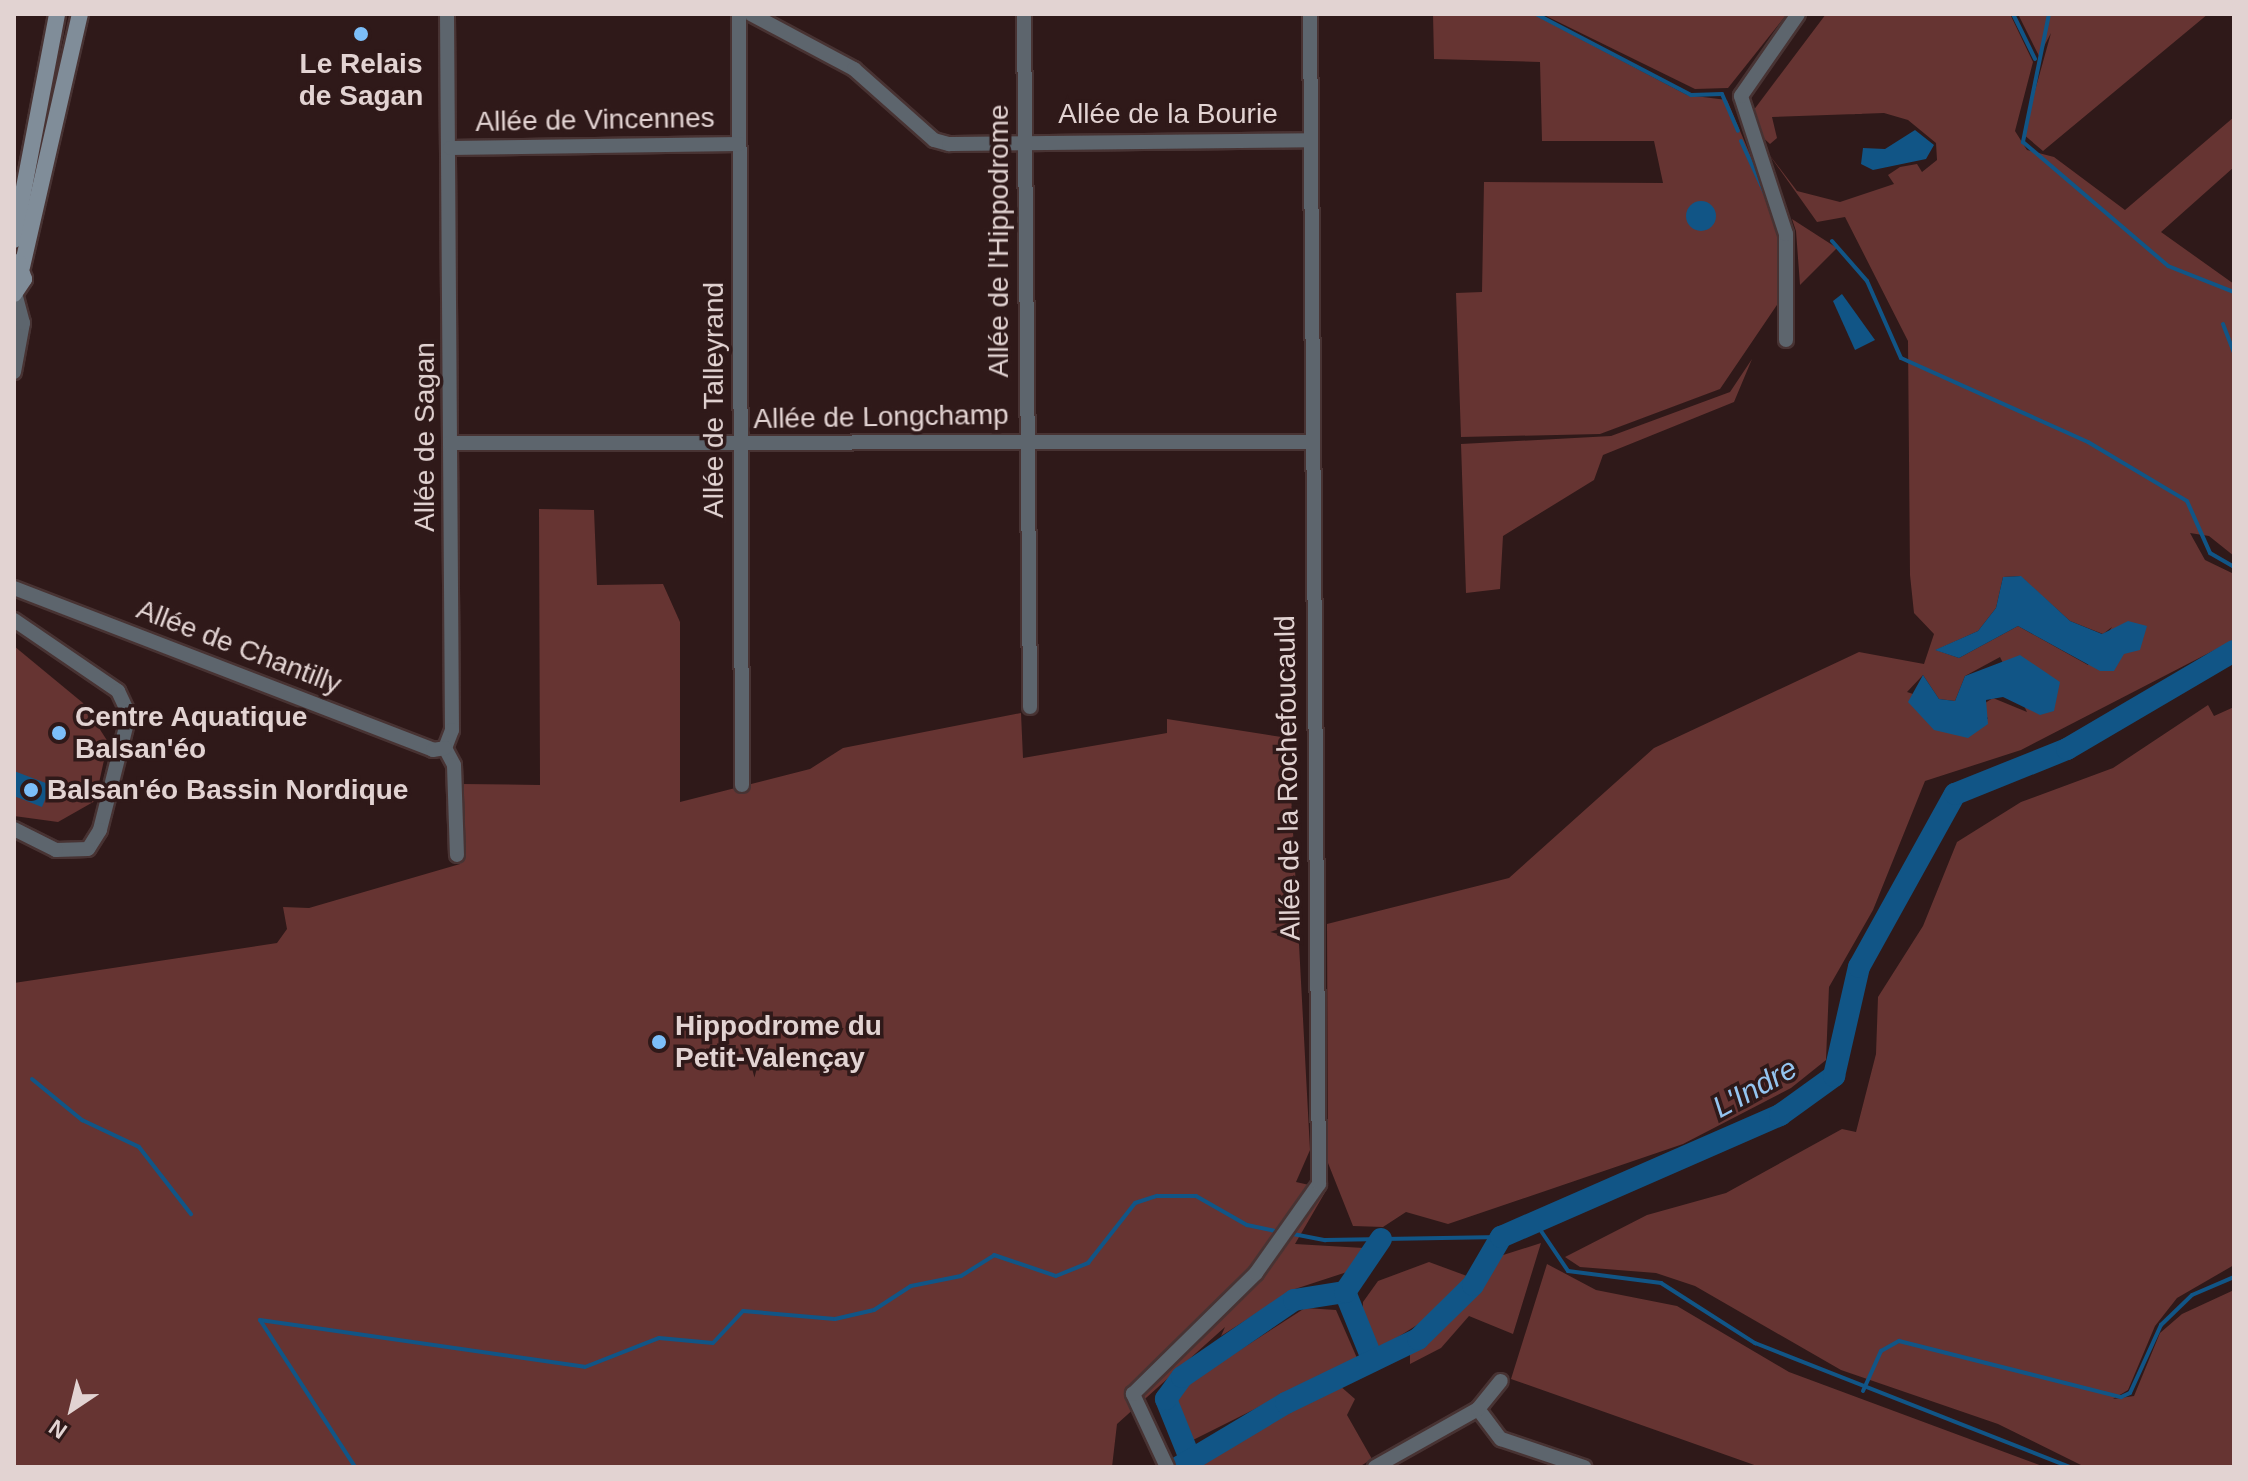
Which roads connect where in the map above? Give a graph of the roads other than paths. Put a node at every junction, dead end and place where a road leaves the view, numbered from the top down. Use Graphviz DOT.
graph roads {
  1 [pos="57,14"];
  2 [pos="80,14"];
  3 [pos="447,14"];
  4 [pos="739,14"];
  5 [pos="751,14"];
  6 [pos="1024,14"];
  7 [pos="1310,14"];
  8 [pos="1798,14"];
  9 [pos="1025,140"];
  10 [pos="1311,140"];
  11 [pos="739,144"];
  12 [pos="450,148"];
  13 [pos="14,240"];
  14 [pos="18,263"];
  15 [pos="15,294"];
  16 [pos="1786,340"];
  17 [pos="14,372"];
  18 [pos="1026,442"];
  19 [pos="1313,442"];
  20 [pos="450,443"];
  21 [pos="738,444"];
  22 [pos="14,588"];
  23 [pos="14,620"];
  24 [pos="1030,707"];
  25 [pos="445,748"];
  26 [pos="742,785"];
  27 [pos="14,829"];
  28 [pos="457,855"];
  29 [pos="1501,1381"];
  30 [pos="1478,1409"];
  31 [pos="1406,1461"];
  32 [pos="1166,1464"];
  33 [pos="1375,1467"];
  34 [pos="1584,1467"];
  1 -- 13 [label="main road"];
  2 -- 14 [label="main road"];
  3 -- 12 [label="street, Allée de Sagan"];
  4 -- 11 [label="street, Allée de Talleyrand"];
  5 -- 9 [label="street, Allée de la Bourie"];
  6 -- 9 [label="street, Allée de l'Hippodrome"];
  7 -- 10 [label="street, Allée de la Rochefoucauld"];
  8 -- 16 [label="street"];
  9 -- 10 [label="street, Allée de la Bourie"];
  9 -- 18 [label="street, Allée de l'Hippodrome"];
  10 -- 19 [label="street, Allée de la Rochefoucauld"];
  11 -- 12 [label="street, Allée de Vincennes"];
  11 -- 21 [label="street, Allée de Talleyrand"];
  12 -- 20 [label="street, Allée de Sagan"];
  14 -- 15 [label="main road"];
  15 -- 17 [label="street"];
  18 -- 19 [label="street, Allée de Longchamp"];
  18 -- 21 [label="street, Allée de Longchamp"];
  18 -- 24 [label="street, Allée de l'Hippodrome"];
  19 -- 32 [label="street, Allée de la Rochefoucauld"];
  20 -- 21 [label="street, Allée de Longchamp"];
  20 -- 25 [label="street, Allée de Sagan"];
  21 -- 26 [label="street, Allée de Talleyrand"];
  22 -- 25 [label="street, Allée de Chantilly"];
  23 -- 27 [label="street"];
  25 -- 28 [label="street, Allée de Sagan"];
  29 -- 30 [label="street"];
  30 -- 31 [label="street"];
  30 -- 34 [label="street"];
  31 -- 33 [label="street"];
}
